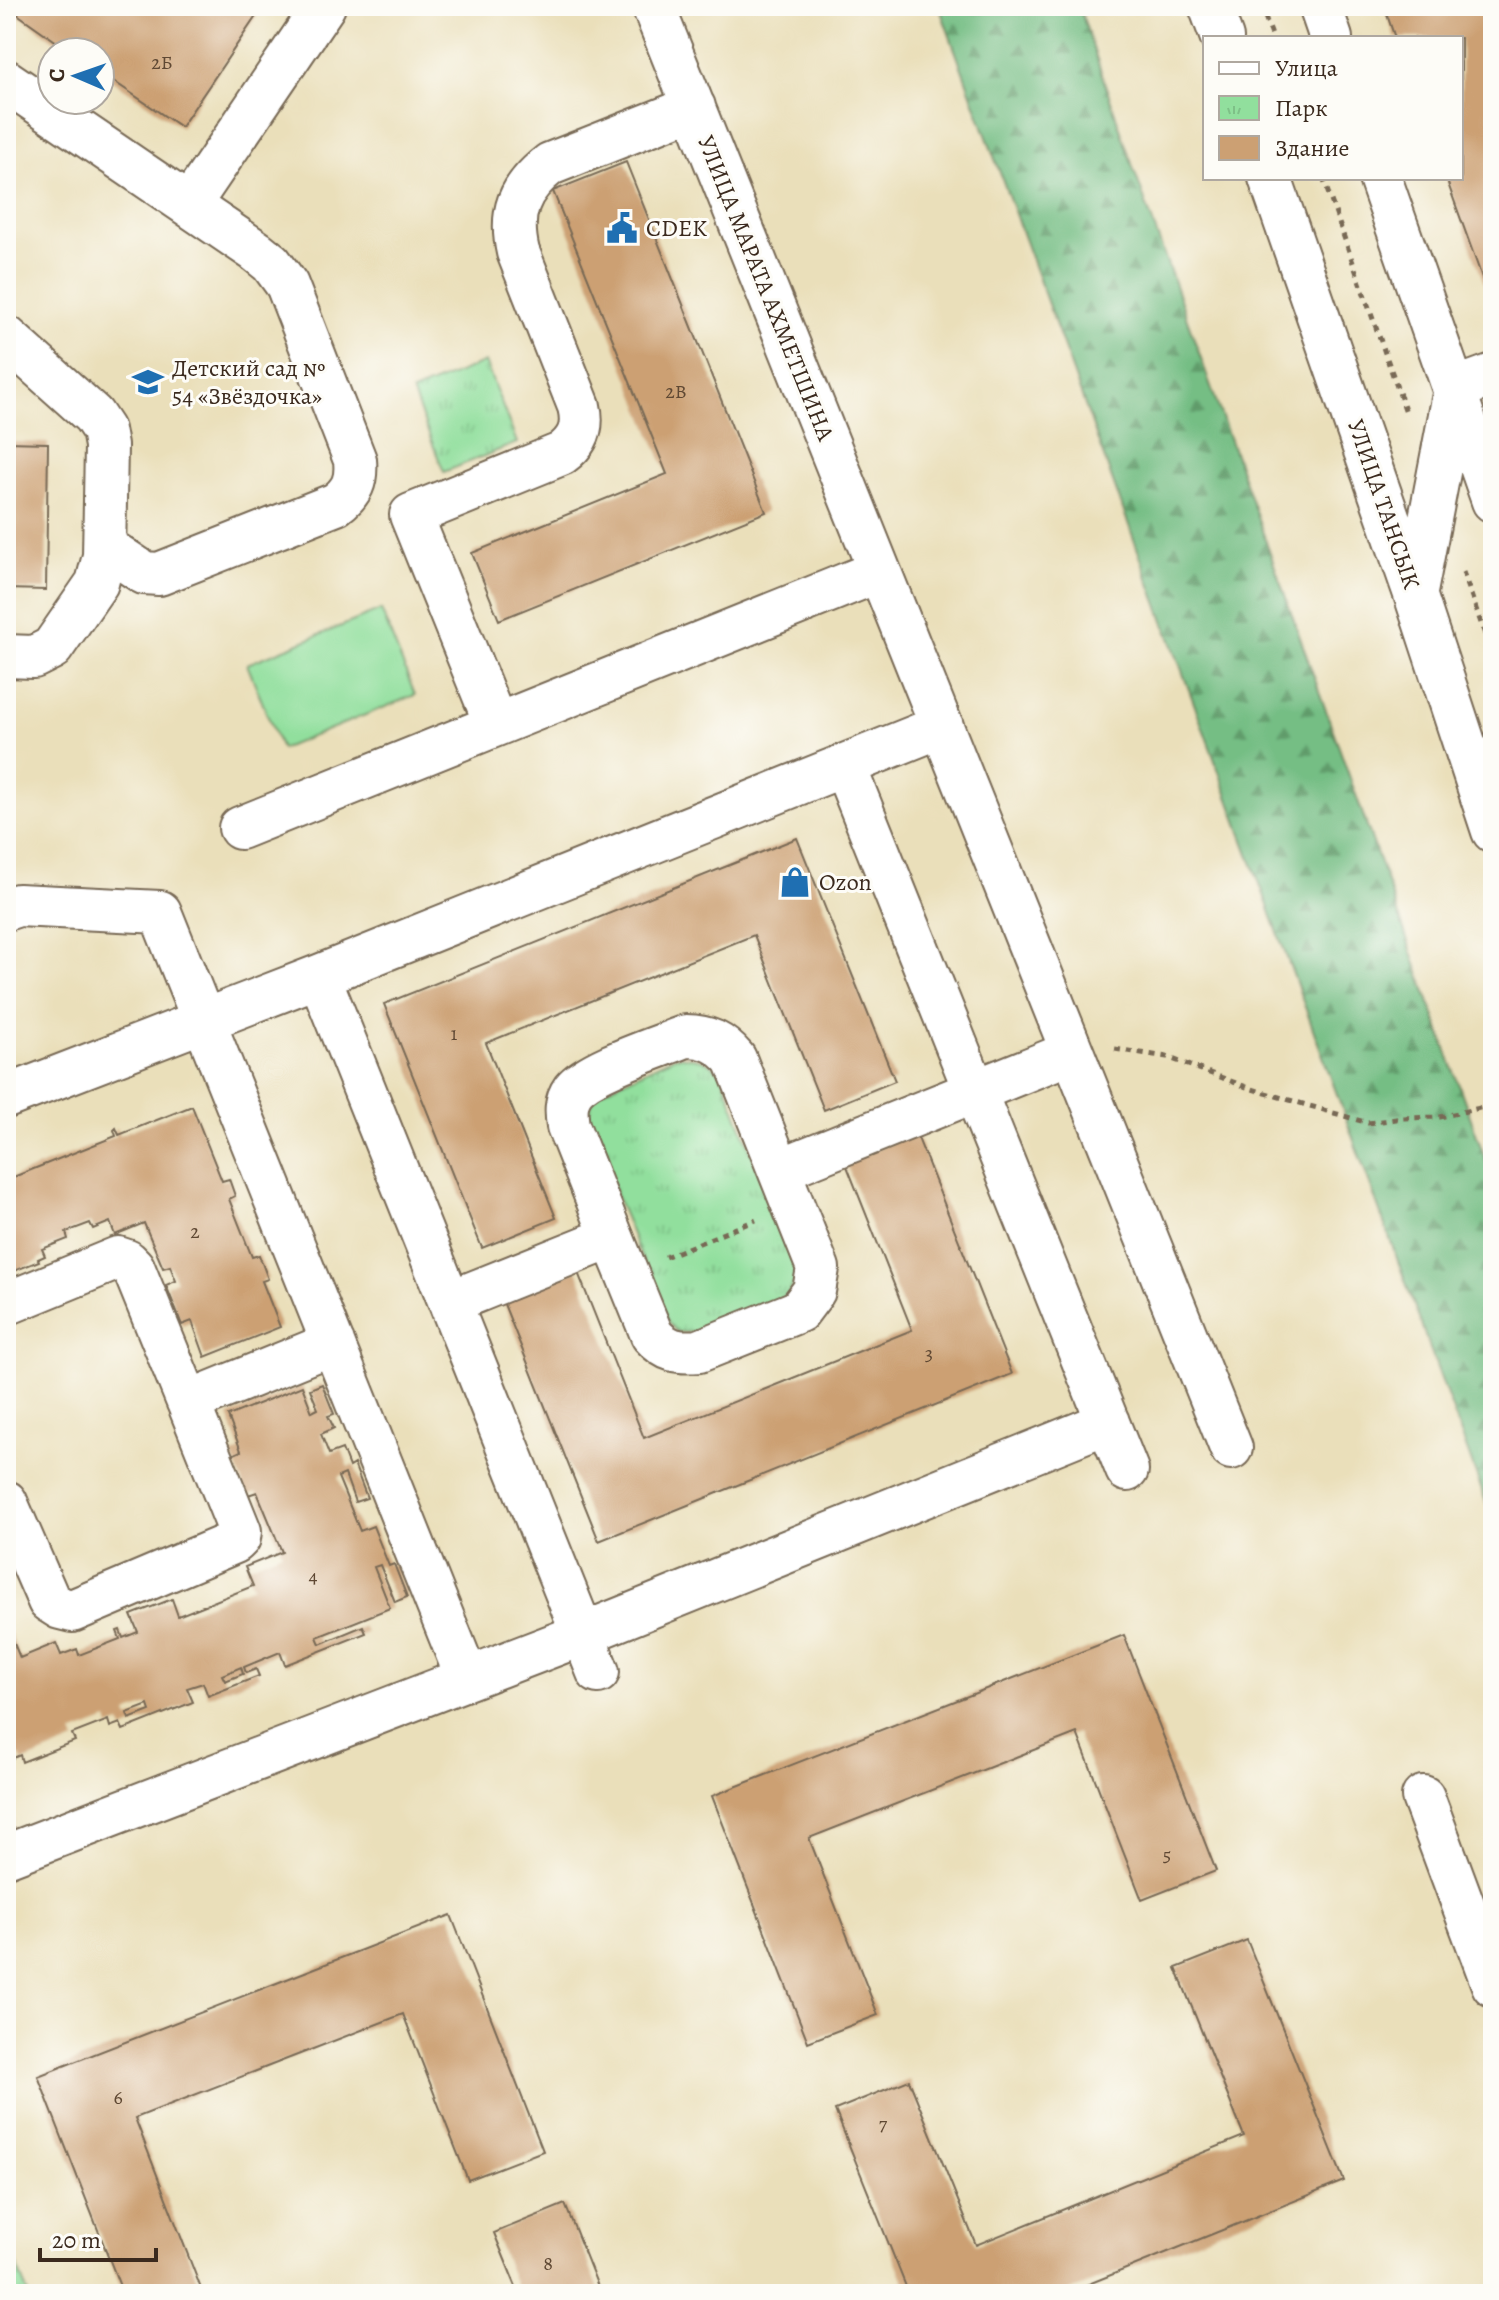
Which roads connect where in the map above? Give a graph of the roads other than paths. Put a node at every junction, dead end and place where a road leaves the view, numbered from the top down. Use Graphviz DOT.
graph roads {
  1 [pos="324,6"];
  2 [pos="653,6"];
  3 [pos="1210,6"];
  4 [pos="1320,6"];
  5 [pos="1221,36"];
  6 [pos="1330,36"];
  7 [pos="6,81"];
  8 [pos="694,107"];
  9 [pos="1271,180"];
  10 [pos="1381,180"];
  11 [pos="189,205"];
  12 [pos="6,337"];
  13 [pos="1493,375"];
  14 [pos="1455,389"];
  15 [pos="353,487"];
  16 [pos="1493,501"];
  17 [pos="411,515"];
  18 [pos="105,547"];
  19 [pos="879,571"];
  20 [pos="1415,594"];
  21 [pos="6,656"];
  22 [pos="496,725"];
  23 [pos="942,726"];
  24 [pos="844,765"];
  25 [pos="240,828"];
  26 [pos="1493,831"];
  27 [pos="6,909"];
  28 [pos="319,976"];
  29 [pos="204,1021"];
  30 [pos="1072,1052"];
  31 [pos="975,1090"];
  32 [pos="6,1097"];
  33 [pos="786,1188"];
  34 [pos="620,1254"];
  35 [pos="450,1302"];
  36 [pos="6,1304"];
  37 [pos="333,1343"];
  38 [pos="188,1402"];
  39 [pos="1108,1422"];
  40 [pos="1231,1448"];
  41 [pos="1127,1470"];
  42 [pos="6,1502"];
  43 [pos="583,1634"];
  44 [pos="598,1672"];
  45 [pos="467,1678"];
  46 [pos="1423,1797"];
  47 [pos="6,1856"];
  48 [pos="1493,1985"];
  1 -- 11 [label="street"];
  2 -- 8 [label="street, УЛИЦА МАРАТА АХМЕТШИНА"];
  3 -- 5 [label="street"];
  4 -- 6 [label="street"];
  7 -- 11 [label="street"];
  8 -- 17 [label="street"];
  8 -- 19 [label="street, УЛИЦА МАРАТА АХМЕТШИНА"];
  9 -- 20 [label="street, УЛИЦА ТАНСЫК"];
  10 -- 14 [label="street"];
  11 -- 15 [label="street"];
  12 -- 18 [label="street"];
  13 -- 14 [label="street"];
  14 -- 16 [label="street"];
  14 -- 20 [label="street"];
  15 -- 17 [label="street"];
  15 -- 18 [label="street"];
  17 -- 22 [label="street"];
  18 -- 21 [label="street"];
  19 -- 22 [label="street"];
  19 -- 23 [label="street, УЛИЦА МАРАТА АХМЕТШИНА"];
  20 -- 26 [label="street, УЛИЦА ТАНСЫК"];
  22 -- 25 [label="street"];
  23 -- 24 [label="street"];
  23 -- 30 [label="street, УЛИЦА МАРАТА АХМЕТШИНА"];
  24 -- 28 [label="street"];
  24 -- 31 [label="street"];
  27 -- 29 [label="street"];
  28 -- 29 [label="street"];
  28 -- 35 [label="street"];
  29 -- 32 [label="street"];
  29 -- 37 [label="street"];
  30 -- 31 [label="street"];
  30 -- 40 [label="street, УЛИЦА МАРАТА АХМЕТШИНА"];
  31 -- 33 [label="street"];
  31 -- 39 [label="street"];
  33 -- 34 [label="street"];
  33 -- 34 [label="street"];
  34 -- 35 [label="street"];
  35 -- 43 [label="street"];
  36 -- 38 [label="street"];
  37 -- 38 [label="street"];
  37 -- 45 [label="street"];
  38 -- 42 [label="street"];
  39 -- 41 [label="street"];
  39 -- 43 [label="street"];
  43 -- 44 [label="street"];
  43 -- 45 [label="street"];
  45 -- 47 [label="street"];
  46 -- 48 [label="street"];
}
